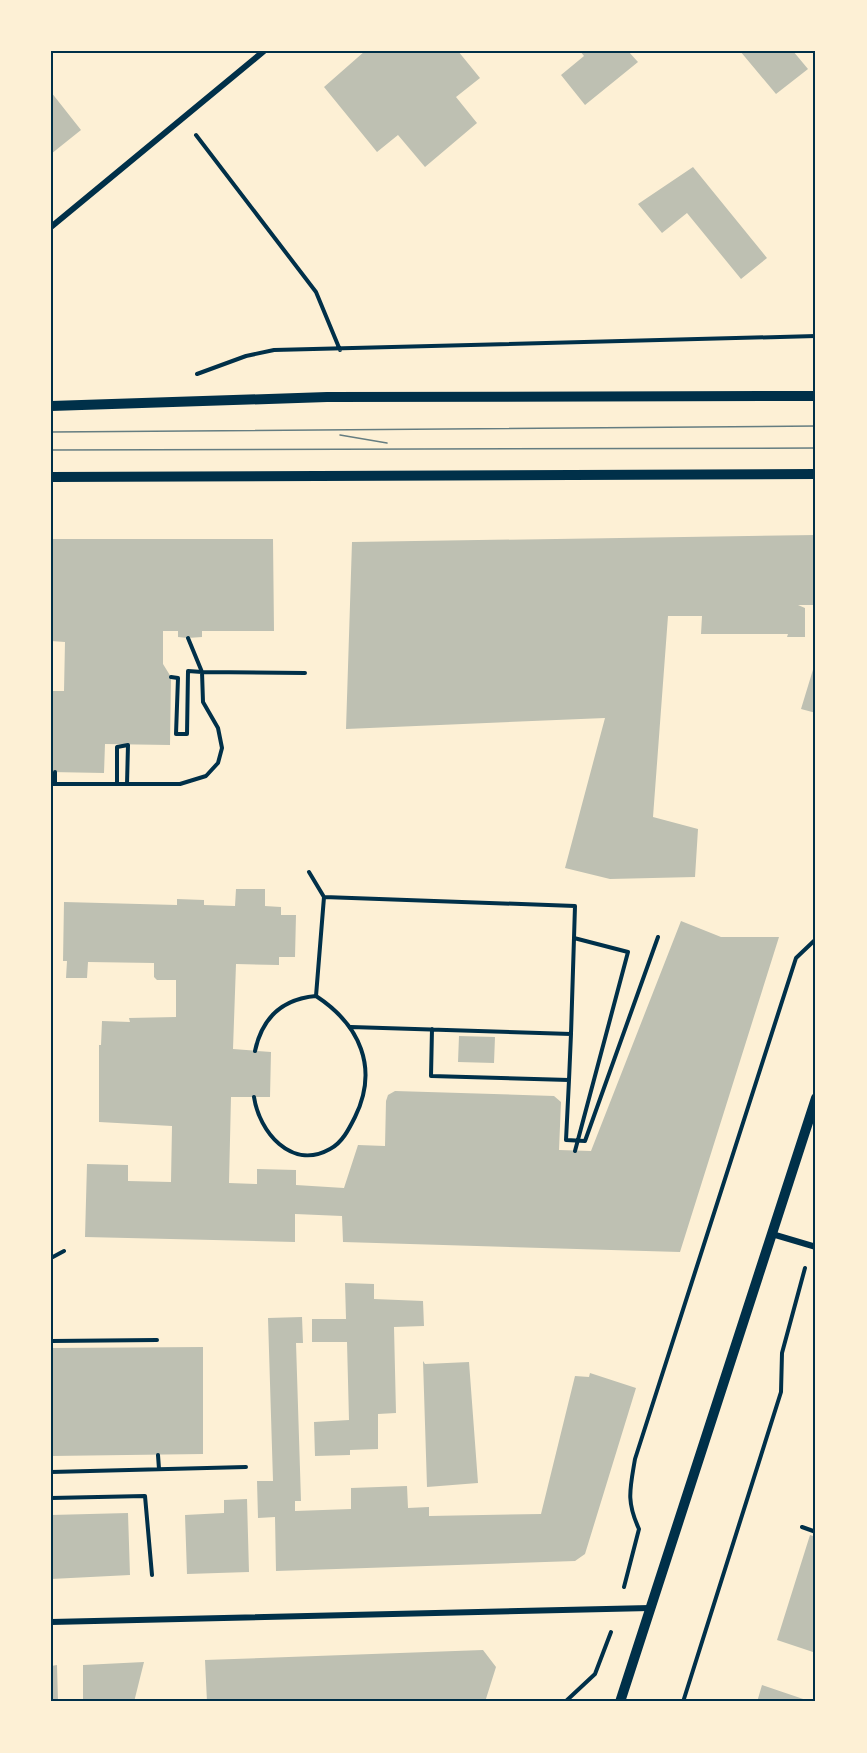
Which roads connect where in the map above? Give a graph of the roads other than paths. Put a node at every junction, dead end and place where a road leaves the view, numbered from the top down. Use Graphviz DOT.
graph roads {
  1 [pos="264,51"];
  2 [pos="51,227"];
  3 [pos="816,396"];
  4 [pos="51,406"];
  5 [pos="816,474"];
  6 [pos="51,477"];
  7 [pos="816,1098"];
  8 [pos="772,1233"];
  9 [pos="813,1246"];
  10 [pos="650,1608"];
  11 [pos="51,1623"];
  12 [pos="620,1702"];
  1 -- 2 [label="street"];
  3 -- 4 [label="street"];
  5 -- 6 [label="street"];
  7 -- 8 [label="street"];
  8 -- 9 [label="street"];
  8 -- 10 [label="street"];
  10 -- 11 [label="street"];
  10 -- 12 [label="street"];
}
